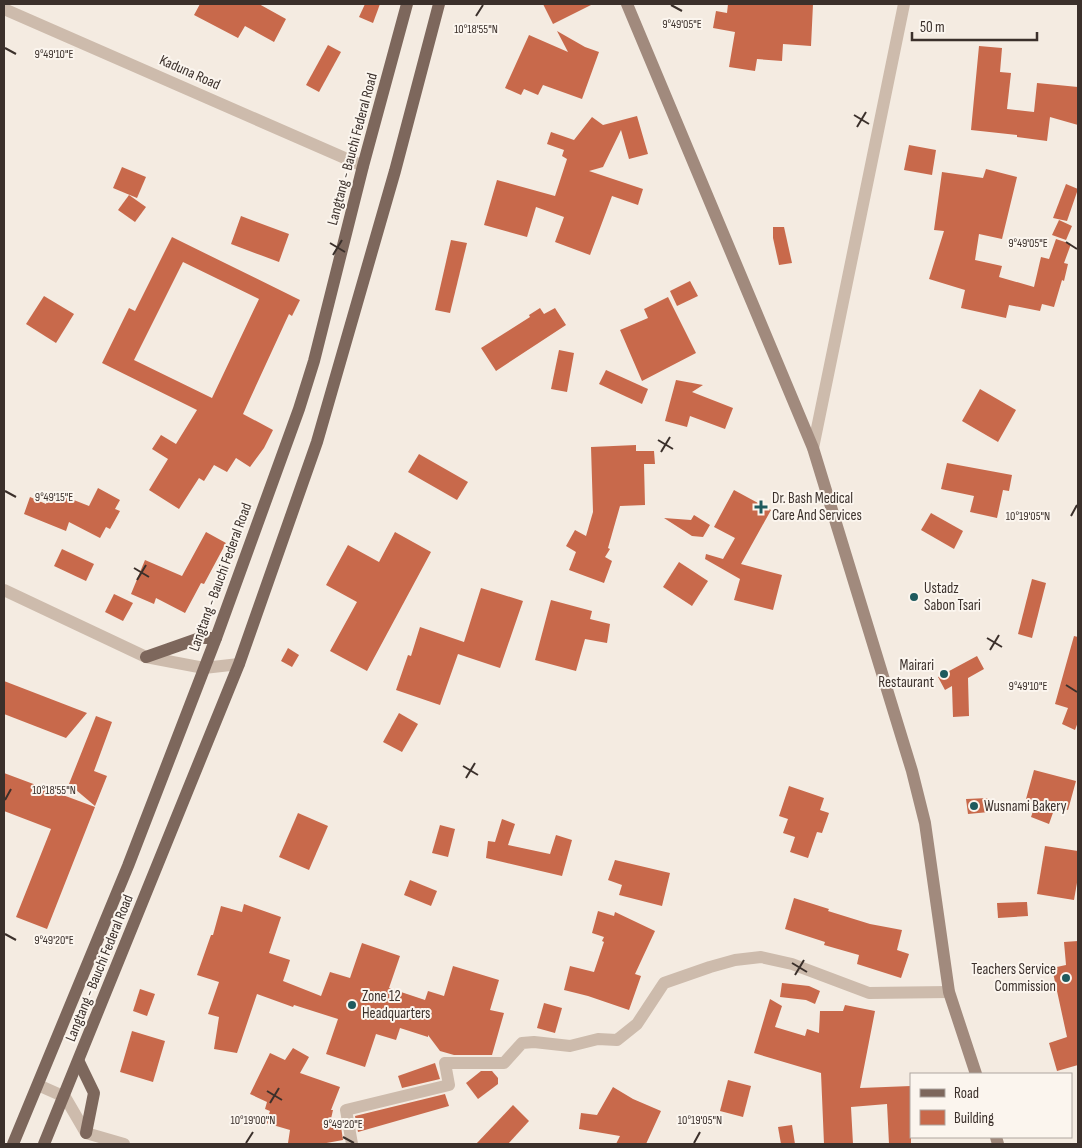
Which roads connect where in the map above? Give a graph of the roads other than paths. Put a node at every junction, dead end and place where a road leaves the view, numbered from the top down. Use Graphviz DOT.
graph roads {
  1 [pos="407,4"];
  2 [pos="439,4"];
  3 [pos="627,4"];
  4 [pos="904,4"];
  5 [pos="4,9"];
  6 [pos="363,166"];
  7 [pos="813,448"];
  8 [pos="4,590"];
  9 [pos="216,638"];
  10 [pos="146,657"];
  11 [pos="239,664"];
  12 [pos="204,668"];
  13 [pos="949,992"];
  14 [pos="79,1062"];
  15 [pos="976,1073"];
  16 [pos="38,1085"];
  17 [pos="65,1096"];
  18 [pos="86,1133"];
  19 [pos="13,1144"];
  20 [pos="44,1144"];
  21 [pos="124,1144"];
  22 [pos="352,1144"];
  1 -- 6 [label="main road, Langtang - Bauchi Federal Road"];
  2 -- 11 [label="main road, Langtang - Bauchi Federal Road"];
  3 -- 7 [label="street"];
  4 -- 7 [label="street"];
  5 -- 6 [label="street, Kaduna Road"];
  6 -- 9 [label="main road, Langtang - Bauchi Federal Road"];
  7 -- 13 [label="street"];
  8 -- 10 [label="street"];
  9 -- 10 [label="main road"];
  9 -- 12 [label="main road, Langtang - Bauchi Federal Road"];
  10 -- 12 [label="street"];
  11 -- 12 [label="street"];
  11 -- 14 [label="main road, Langtang - Bauchi Federal Road"];
  12 -- 16 [label="main road, Langtang - Bauchi Federal Road"];
  13 -- 15 [label="street"];
  13 -- 22 [label="street"];
  14 -- 17 [label="main road, Langtang - Bauchi Federal Road"];
  14 -- 18 [label="main road"];
  16 -- 17 [label="street"];
  16 -- 19 [label="main road, Langtang - Bauchi Federal Road"];
  17 -- 18 [label="street"];
  17 -- 20 [label="main road, Langtang - Bauchi Federal Road"];
  18 -- 21 [label="street"];
}
